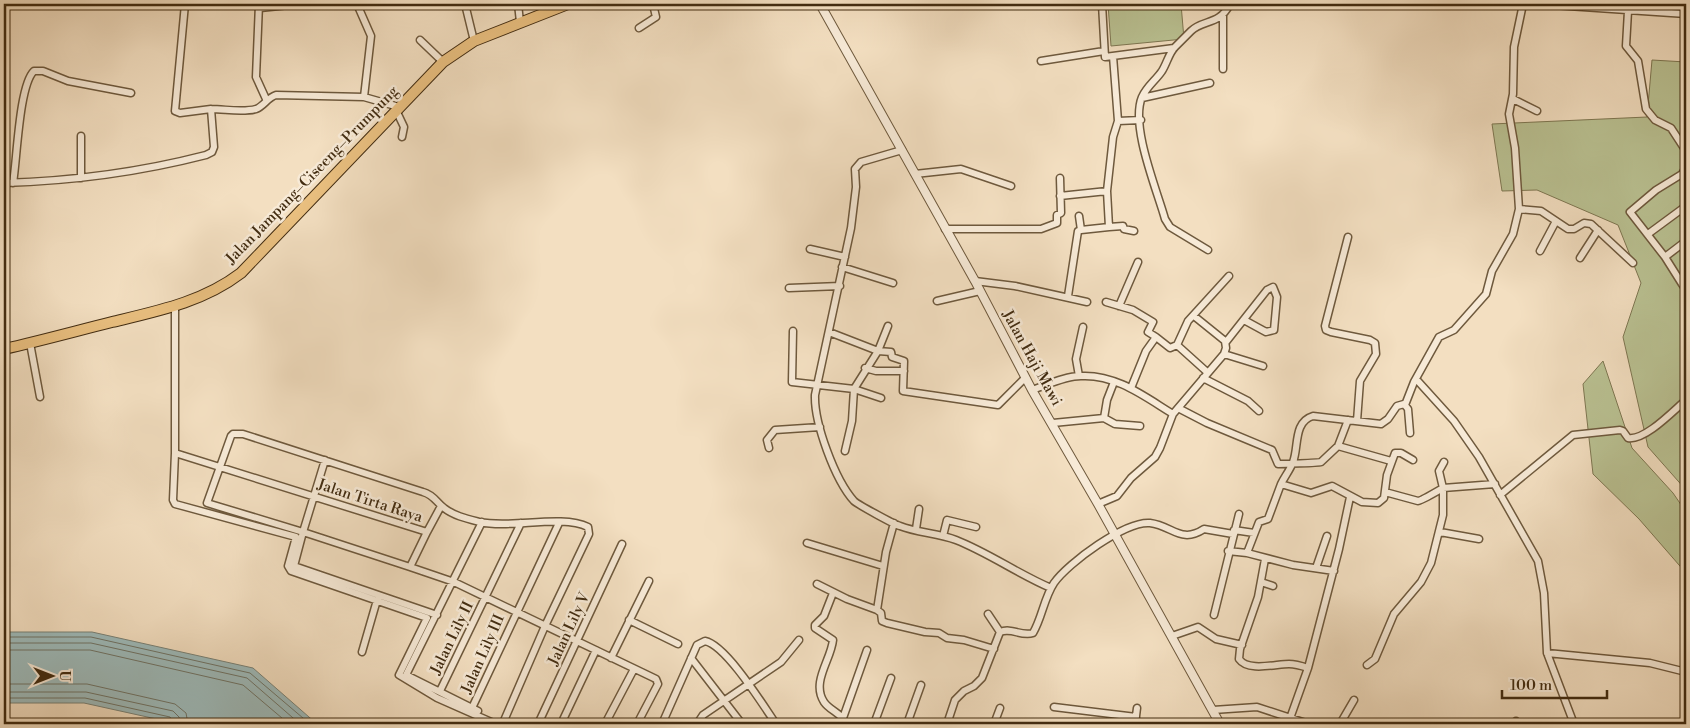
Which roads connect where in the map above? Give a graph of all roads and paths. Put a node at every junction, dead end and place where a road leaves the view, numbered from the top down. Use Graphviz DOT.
graph roads {
  1 [pos="185,4"];
  2 [pos="299,4"];
  3 [pos="356,4"];
  4 [pos="465,4"];
  5 [pos="518,4"];
  6 [pos="653,4"];
  7 [pos="820,4"];
  8 [pos="1102,4"];
  9 [pos="1230,4"];
  10 [pos="1523,4"];
  11 [pos="1538,4"];
  12 [pos="563,5"];
  13 [pos="259,6"];
  14 [pos="1628,11"];
  15 [pos="1223,14"];
  16 [pos="1686,14"];
  17 [pos="520,22"];
  18 [pos="640,28"];
  19 [pos="420,40"];
  20 [pos="474,41"];
  21 [pos="1174,48"];
  22 [pos="1104,51"];
  23 [pos="1113,56"];
  24 [pos="1041,61"];
  25 [pos="443,62"];
  26 [pos="1223,69"];
  27 [pos="1210,83"];
  28 [pos="131,93"];
  29 [pos="364,98"];
  30 [pos="1142,98"];
  31 [pos="266,99"];
  32 [pos="1513,100"];
  33 [pos="397,108"];
  34 [pos="211,110"];
  35 [pos="1537,111"];
  36 [pos="1141,120"];
  37 [pos="1118,121"];
  38 [pos="81,136"];
  39 [pos="402,137"];
  40 [pos="902,150"];
  41 [pos="1686,151"];
  42 [pos="1686,167"];
  43 [pos="915,174"];
  44 [pos="1684,176"];
  45 [pos="81,178"];
  46 [pos="1060,178"];
  47 [pos="13,183"];
  48 [pos="4,184"];
  49 [pos="1011,186"];
  50 [pos="1108,191"];
  51 [pos="1060,196"];
  52 [pos="1686,206"];
  53 [pos="1519,209"];
  54 [pos="1079,216"];
  55 [pos="1556,221"];
  56 [pos="1109,227"];
  57 [pos="945,228"];
  58 [pos="1081,230"];
  59 [pos="1598,230"];
  60 [pos="1134,231"];
  61 [pos="1648,234"];
  62 [pos="1348,237"];
  63 [pos="1686,241"];
  64 [pos="810,249"];
  65 [pos="1208,250"];
  66 [pos="1540,250"];
  67 [pos="845,257"];
  68 [pos="1665,257"];
  69 [pos="1580,258"];
  70 [pos="1138,262"];
  71 [pos="1634,263"];
  72 [pos="842,267"];
  73 [pos="1229,276"];
  74 [pos="975,280"];
  75 [pos="1684,282"];
  76 [pos="893,283"];
  77 [pos="840,286"];
  78 [pos="790,288"];
  79 [pos="1686,290"];
  80 [pos="980,292"];
  81 [pos="1068,296"];
  82 [pos="936,302"];
  83 [pos="1086,302"];
  84 [pos="1106,302"];
  85 [pos="175,306"];
  86 [pos="1119,306"];
  87 [pos="1194,316"];
  88 [pos="1244,320"];
  89 [pos="888,326"];
  90 [pos="1083,327"];
  91 [pos="793,331"];
  92 [pos="830,332"];
  93 [pos="1156,337"];
  94 [pos="1226,342"];
  95 [pos="30,343"];
  96 [pos="1176,345"];
  97 [pos="4,349"];
  98 [pos="878,350"];
  99 [pos="1224,354"];
  100 [pos="1263,366"];
  101 [pos="866,368"];
  102 [pos="904,371"];
  103 [pos="1205,375"];
  104 [pos="1079,376"];
  105 [pos="1026,378"];
  106 [pos="1416,379"];
  107 [pos="1114,382"];
  108 [pos="817,384"];
  109 [pos="1131,388"];
  110 [pos="854,389"];
  111 [pos="1032,390"];
  112 [pos="40,397"];
  113 [pos="881,398"];
  114 [pos="1686,400"];
  115 [pos="1405,404"];
  116 [pos="1178,408"];
  117 [pos="1259,411"];
  118 [pos="1173,414"];
  119 [pos="1104,418"];
  120 [pos="1348,420"];
  121 [pos="1357,420"];
  122 [pos="1053,423"];
  123 [pos="1140,426"];
  124 [pos="820,427"];
  125 [pos="1410,433"];
  126 [pos="1338,446"];
  127 [pos="769,448"];
  128 [pos="844,451"];
  129 [pos="175,453"];
  130 [pos="325,460"];
  131 [pos="1413,460"];
  132 [pos="1391,461"];
  133 [pos="1294,462"];
  134 [pos="1444,462"];
  135 [pos="219,468"];
  136 [pos="1282,484"];
  137 [pos="1495,484"];
  138 [pos="1443,488"];
  139 [pos="1385,492"];
  140 [pos="313,495"];
  141 [pos="1500,495"];
  142 [pos="1350,497"];
  143 [pos="1098,504"];
  144 [pos="441,506"];
  145 [pos="920,509"];
  146 [pos="1239,514"];
  147 [pos="482,522"];
  148 [pos="521,523"];
  149 [pos="559,523"];
  150 [pos="894,524"];
  151 [pos="976,527"];
  152 [pos="916,529"];
  153 [pos="303,532"];
  154 [pos="427,532"];
  155 [pos="1233,532"];
  156 [pos="1440,532"];
  157 [pos="1254,533"];
  158 [pos="1115,535"];
  159 [pos="943,536"];
  160 [pos="1327,536"];
  161 [pos="1479,539"];
  162 [pos="807,543"];
  163 [pos="622,544"];
  164 [pos="1228,551"];
  165 [pos="1247,553"];
  166 [pos="1265,559"];
  167 [pos="883,566"];
  168 [pos="410,567"];
  169 [pos="1316,568"];
  170 [pos="1334,571"];
  171 [pos="649,581"];
  172 [pos="454,582"];
  173 [pos="1261,582"];
  174 [pos="817,584"];
  175 [pos="1273,586"];
  176 [pos="1051,588"];
  177 [pos="833,593"];
  178 [pos="486,597"];
  179 [pos="377,600"];
  180 [pos="877,610"];
  181 [pos="516,611"];
  182 [pos="988,614"];
  183 [pos="437,615"];
  184 [pos="1214,615"];
  185 [pos="629,620"];
  186 [pos="545,626"];
  187 [pos="1000,632"];
  188 [pos="1172,636"];
  189 [pos="798,640"];
  190 [pos="577,641"];
  191 [pos="678,644"];
  192 [pos="1242,646"];
  193 [pos="994,648"];
  194 [pos="596,650"];
  195 [pos="867,650"];
  196 [pos="362,652"];
  197 [pos="1547,653"];
  198 [pos="611,658"];
  199 [pos="691,658"];
  200 [pos="1367,665"];
  201 [pos="1308,668"];
  202 [pos="634,669"];
  203 [pos="1686,672"];
  204 [pos="891,678"];
  205 [pos="748,684"];
  206 [pos="921,685"];
  207 [pos="440,691"];
  208 [pos="1354,700"];
  209 [pos="724,701"];
  210 [pos="1054,707"];
  211 [pos="472,708"];
  212 [pos="1000,708"];
  213 [pos="1137,708"];
  214 [pos="1213,710"];
  215 [pos="1291,717"];
  216 [pos="845,721"];
  217 [pos="1136,721"];
  218 [pos="502,724"];
  219 [pos="538,724"];
  220 [pos="561,724"];
  221 [pos="605,724"];
  222 [pos="637,724"];
  223 [pos="662,724"];
  224 [pos="697,724"];
  225 [pos="741,724"];
  226 [pos="776,724"];
  227 [pos="874,724"];
  228 [pos="907,724"];
  229 [pos="948,724"];
  230 [pos="994,724"];
  231 [pos="1220,724"];
  232 [pos="1288,724"];
  233 [pos="1309,724"];
  234 [pos="1340,724"];
  235 [pos="1574,724"];
  1 -- 34 [label="street"];
  2 -- 13 [label="street"];
  3 -- 29 [label="street"];
  4 -- 20 [label="street"];
  5 -- 17 [label="street"];
  6 -- 18 [label="street"];
  7 -- 40 [label="street, Jalan Haji Mawi"];
  8 -- 22 [label="street"];
  9 -- 15 [label="street"];
  10 -- 32 [label="street"];
  11 -- 14 [label="street"];
  12 -- 17 [label="main road, Jalan Jampang–Ciseeng–Prumpung"];
  13 -- 31 [label="street"];
  14 -- 16 [label="street"];
  14 -- 41 [label="street"];
  15 -- 21 [label="street"];
  15 -- 26 [label="street"];
  17 -- 20 [label="main road, Jalan Jampang–Ciseeng–Prumpung"];
  19 -- 25 [label="street"];
  20 -- 25 [label="main road, Jalan Jampang–Ciseeng–Prumpung"];
  21 -- 23 [label="street"];
  21 -- 30 [label="street"];
  22 -- 23 [label="street"];
  22 -- 24 [label="street"];
  23 -- 37 [label="street"];
  25 -- 33 [label="main road, Jalan Jampang–Ciseeng–Prumpung"];
  27 -- 30 [label="street"];
  28 -- 47 [label="street"];
  29 -- 31 [label="street"];
  29 -- 33 [label="street"];
  30 -- 36 [label="street"];
  31 -- 34 [label="street"];
  32 -- 35 [label="street"];
  32 -- 53 [label="street"];
  33 -- 39 [label="street"];
  33 -- 85 [label="main road, Jalan Jampang–Ciseeng–Prumpung"];
  34 -- 45 [label="street"];
  36 -- 37 [label="street"];
  36 -- 65 [label="street"];
  37 -- 50 [label="street"];
  38 -- 45 [label="street"];
  40 -- 43 [label="street, Jalan Haji Mawi"];
  40 -- 67 [label="street"];
  42 -- 44 [label="street"];
  43 -- 49 [label="street"];
  43 -- 57 [label="street, Jalan Haji Mawi"];
  44 -- 61 [label="street"];
  45 -- 47 [label="street"];
  46 -- 51 [label="street"];
  47 -- 48 [label="street"];
  50 -- 51 [label="street"];
  50 -- 56 [label="street"];
  51 -- 57 [label="street"];
  52 -- 61 [label="street"];
  53 -- 55 [label="street"];
  53 -- 106 [label="street"];
  54 -- 58 [label="street"];
  55 -- 59 [label="street"];
  55 -- 66 [label="street"];
  56 -- 58 [label="street"];
  56 -- 60 [label="street"];
  57 -- 74 [label="street, Jalan Haji Mawi"];
  58 -- 81 [label="street"];
  59 -- 69 [label="street"];
  59 -- 71 [label="street"];
  61 -- 68 [label="street"];
  62 -- 121 [label="street"];
  63 -- 68 [label="street"];
  64 -- 67 [label="street"];
  67 -- 72 [label="street"];
  68 -- 75 [label="street"];
  70 -- 86 [label="street"];
  72 -- 76 [label="street"];
  72 -- 77 [label="street"];
  73 -- 87 [label="street"];
  74 -- 80 [label="street, Jalan Haji Mawi"];
  74 -- 81 [label="street"];
  75 -- 79 [label="street"];
  77 -- 78 [label="street"];
  77 -- 92 [label="street"];
  80 -- 82 [label="street"];
  80 -- 105 [label="street, Jalan Haji Mawi"];
  81 -- 83 [label="street"];
  84 -- 86 [label="street"];
  85 -- 95 [label="main road, Jalan Jampang–Ciseeng–Prumpung"];
  85 -- 129 [label="street"];
  86 -- 93 [label="street"];
  87 -- 94 [label="street"];
  87 -- 96 [label="street"];
  88 -- 88 [label="street"];
  88 -- 94 [label="street"];
  89 -- 98 [label="street"];
  90 -- 104 [label="street"];
  91 -- 108 [label="street"];
  92 -- 98 [label="street"];
  92 -- 108 [label="street"];
  93 -- 96 [label="street"];
  93 -- 109 [label="street"];
  94 -- 99 [label="street"];
  95 -- 97 [label="main road, Jalan Jampang–Ciseeng–Prumpung"];
  95 -- 112 [label="street"];
  96 -- 103 [label="street"];
  98 -- 101 [label="street"];
  98 -- 102 [label="street"];
  99 -- 100 [label="street"];
  99 -- 103 [label="street"];
  101 -- 102 [label="street"];
  101 -- 110 [label="street"];
  102 -- 105 [label="street"];
  103 -- 116 [label="street"];
  103 -- 117 [label="street"];
  104 -- 107 [label="street"];
  104 -- 111 [label="street"];
  105 -- 111 [label="street, Jalan Haji Mawi"];
  106 -- 115 [label="street"];
  106 -- 137 [label="street"];
  107 -- 109 [label="street"];
  107 -- 119 [label="street"];
  108 -- 110 [label="street"];
  108 -- 124 [label="street"];
  109 -- 118 [label="street"];
  110 -- 113 [label="street"];
  110 -- 128 [label="street"];
  111 -- 122 [label="street, Jalan Haji Mawi"];
  114 -- 141 [label="street"];
  115 -- 121 [label="street"];
  115 -- 125 [label="street"];
  116 -- 118 [label="street"];
  116 -- 133 [label="street"];
  118 -- 143 [label="street"];
  119 -- 122 [label="street"];
  119 -- 123 [label="street"];
  120 -- 121 [label="street"];
  120 -- 126 [label="street"];
  120 -- 133 [label="street"];
  122 -- 143 [label="street, Jalan Haji Mawi"];
  124 -- 127 [label="street"];
  124 -- 150 [label="street"];
  126 -- 132 [label="street"];
  126 -- 133 [label="street"];
  129 -- 135 [label="street, Jalan Tirta Raya"];
  129 -- 179 [label="street"];
  130 -- 135 [label="street"];
  130 -- 140 [label="street"];
  130 -- 144 [label="street"];
  131 -- 132 [label="street"];
  132 -- 139 [label="street"];
  133 -- 136 [label="street"];
  134 -- 138 [label="street"];
  135 -- 140 [label="street, Jalan Tirta Raya"];
  135 -- 153 [label="street"];
  136 -- 142 [label="street"];
  136 -- 157 [label="street"];
  137 -- 138 [label="street"];
  137 -- 141 [label="street"];
  138 -- 139 [label="street"];
  138 -- 156 [label="street"];
  139 -- 142 [label="street"];
  140 -- 153 [label="street"];
  140 -- 154 [label="street, Jalan Tirta Raya"];
  141 -- 197 [label="street"];
  142 -- 170 [label="street"];
  143 -- 158 [label="street, Jalan Haji Mawi"];
  144 -- 147 [label="street"];
  144 -- 154 [label="street"];
  145 -- 152 [label="street"];
  146 -- 155 [label="street"];
  147 -- 148 [label="street"];
  147 -- 172 [label="street"];
  148 -- 149 [label="street"];
  148 -- 178 [label="street, Jalan Lily II"];
  149 -- 181 [label="street, Jalan Lily III"];
  149 -- 186 [label="street"];
  150 -- 152 [label="street"];
  150 -- 167 [label="street"];
  151 -- 159 [label="street"];
  152 -- 159 [label="street"];
  153 -- 168 [label="street"];
  153 -- 183 [label="street"];
  154 -- 168 [label="street, Jalan Tirta Raya"];
  155 -- 157 [label="street"];
  155 -- 158 [label="street"];
  155 -- 164 [label="street"];
  156 -- 161 [label="street"];
  156 -- 200 [label="street"];
  157 -- 165 [label="street"];
  158 -- 176 [label="street"];
  158 -- 188 [label="street, Jalan Haji Mawi"];
  159 -- 176 [label="street"];
  160 -- 169 [label="street"];
  162 -- 167 [label="street"];
  163 -- 190 [label="street, Jalan Lily V"];
  164 -- 165 [label="street"];
  164 -- 184 [label="street"];
  165 -- 166 [label="street"];
  166 -- 169 [label="street"];
  166 -- 173 [label="street"];
  167 -- 180 [label="street"];
  168 -- 172 [label="street"];
  169 -- 170 [label="street"];
  170 -- 201 [label="street"];
  171 -- 185 [label="street"];
  172 -- 178 [label="street"];
  172 -- 183 [label="street"];
  173 -- 175 [label="street"];
  173 -- 192 [label="street"];
  174 -- 177 [label="street"];
  176 -- 187 [label="street"];
  177 -- 180 [label="street"];
  177 -- 216 [label="street"];
  178 -- 181 [label="street"];
  178 -- 207 [label="street, Jalan Lily II"];
  179 -- 196 [label="street"];
  179 -- 218 [label="street"];
  180 -- 193 [label="street"];
  181 -- 186 [label="street"];
  181 -- 211 [label="street, Jalan Lily III"];
  182 -- 187 [label="street"];
  183 -- 207 [label="street"];
  185 -- 191 [label="street"];
  185 -- 198 [label="street"];
  186 -- 190 [label="street"];
  186 -- 218 [label="street"];
  187 -- 193 [label="street"];
  188 -- 192 [label="street"];
  188 -- 214 [label="street, Jalan Haji Mawi"];
  189 -- 205 [label="street"];
  190 -- 194 [label="street"];
  190 -- 219 [label="street, Jalan Lily V"];
  192 -- 201 [label="street"];
  193 -- 229 [label="street"];
  194 -- 198 [label="street"];
  194 -- 220 [label="street"];
  195 -- 216 [label="street"];
  197 -- 203 [label="street"];
  197 -- 235 [label="street"];
  198 -- 202 [label="street"];
  199 -- 205 [label="street"];
  199 -- 209 [label="street"];
  199 -- 223 [label="street"];
  201 -- 215 [label="street"];
  202 -- 221 [label="street"];
  202 -- 222 [label="street"];
  204 -- 227 [label="street"];
  205 -- 209 [label="street"];
  205 -- 226 [label="street"];
  206 -- 228 [label="street"];
  207 -- 211 [label="street"];
  208 -- 234 [label="street"];
  209 -- 224 [label="street"];
  209 -- 225 [label="street"];
  210 -- 217 [label="street"];
  211 -- 218 [label="street"];
  212 -- 230 [label="street"];
  213 -- 217 [label="street"];
  214 -- 215 [label="street"];
  214 -- 231 [label="street, Jalan Haji Mawi"];
  215 -- 232 [label="street"];
  215 -- 233 [label="street"];
}
